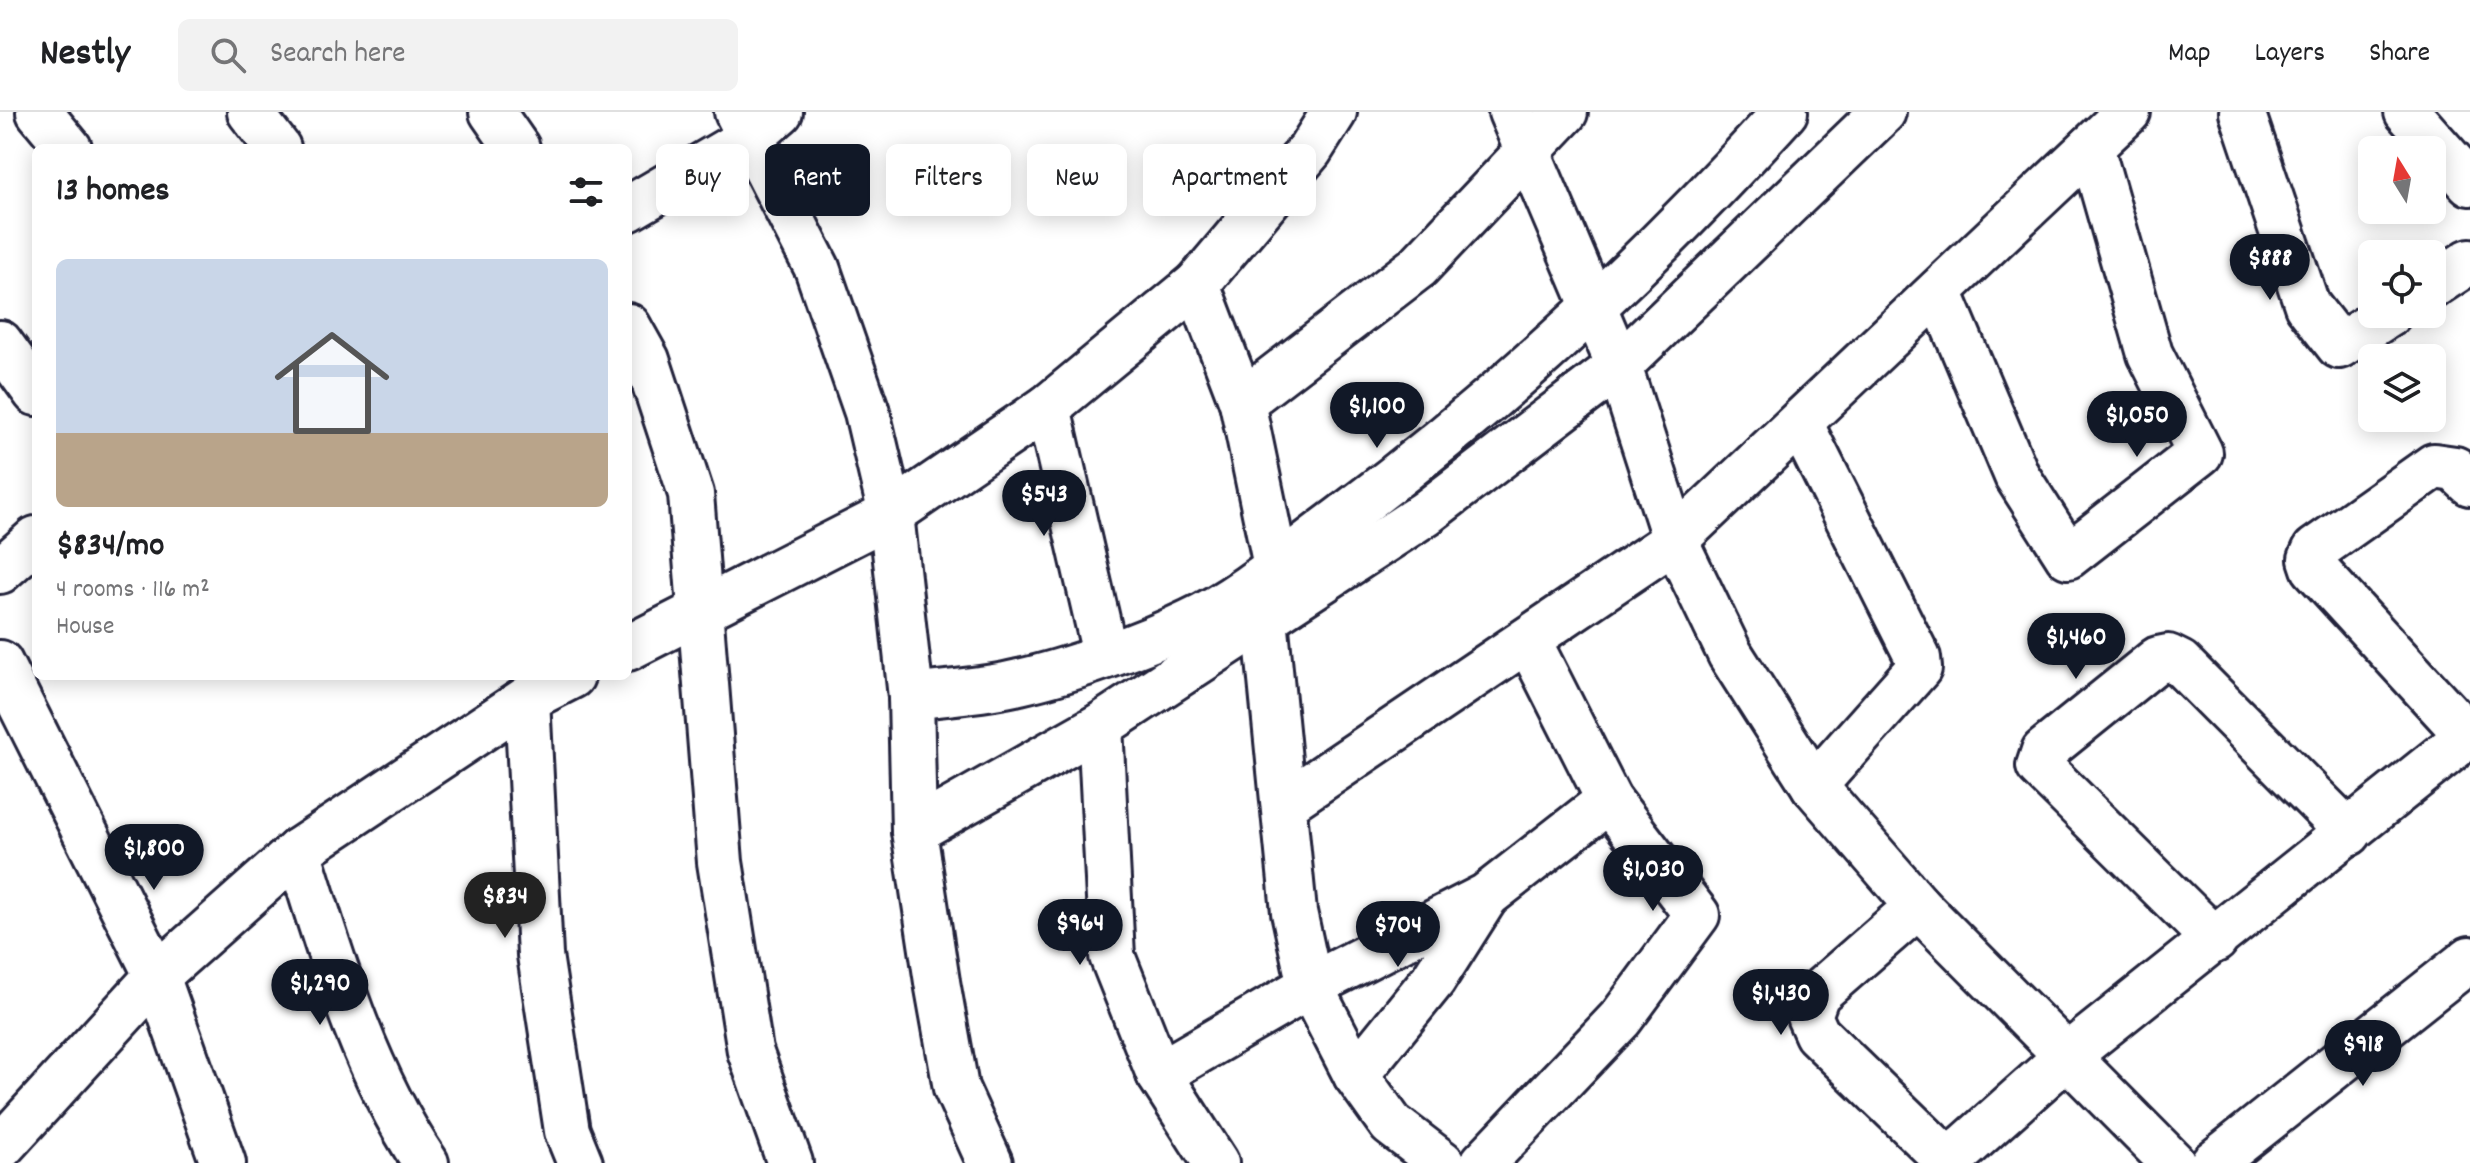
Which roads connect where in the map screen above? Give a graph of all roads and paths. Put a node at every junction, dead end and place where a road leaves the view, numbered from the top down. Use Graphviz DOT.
graph roads {
  1 [pos="39,112"];
  2 [pos="250,112"];
  3 [pos="492,112"];
  4 [pos="1334,112"];
  5 [pos="1511,112"];
  6 [pos="1565,112"];
  7 [pos="1785,112"];
  8 [pos="1883,112"];
  9 [pos="2128,112"];
  10 [pos="2242,112"];
  11 [pos="2407,112"];
  12 [pos="756,120"];
  13 [pos="66,144"];
  14 [pos="275,144"];
  15 [pos="514,144"];
  16 [pos="2091,147"];
  17 [pos="1529,152"];
  18 [pos="2470,183"];
  19 [pos="632,206"];
  20 [pos="2470,261"];
  21 [pos="2446,277"];
  22 [pos="1197,284"];
  23 [pos="1939,291"];
  24 [pos="1593,310"];
  25 [pos="2367,328"];
  26 [pos="632,333"];
  27 [pos="0,343"];
  28 [pos="1619,366"];
  29 [pos="32,387"];
  30 [pos="1242,402"];
  31 [pos="1048,407"];
  32 [pos="1800,423"];
  33 [pos="2470,483"];
  34 [pos="891,514"];
  35 [pos="1675,540"];
  36 [pos="32,543"];
  37 [pos="1276,566"];
  38 [pos="0,571"];
  39 [pos="701,611"];
  40 [pos="1265,619"];
  41 [pos="1528,640"];
  42 [pos="632,646"];
  43 [pos="1105,654"];
  44 [pos="0,663"];
  45 [pos="564,680"];
  46 [pos="911,697"];
  47 [pos="527,699"];
  48 [pos="1100,726"];
  49 [pos="2469,735"];
  50 [pos="1814,786"];
  51 [pos="1609,800"];
  52 [pos="1284,804"];
  53 [pos="914,831"];
  54 [pos="2349,833"];
  55 [pos="298,851"];
  56 [pos="1486,896"];
  57 [pos="1918,906"];
  58 [pos="2215,940"];
  59 [pos="2470,959"];
  60 [pos="157,976"];
  61 [pos="1310,986"];
  62 [pos="2067,1056"];
  63 [pos="1159,1074"];
  64 [pos="1356,1075"];
  65 [pos="0,1148"];
  66 [pos="212,1158"];
  67 [pos="1948,1162"];
  68 [pos="426,1163"];
  69 [pos="580,1163"];
  70 [pos="790,1163"];
  71 [pos="990,1163"];
  72 [pos="1216,1163"];
  73 [pos="1442,1163"];
  74 [pos="1483,1163"];
  75 [pos="2173,1163"];
  76 [pos="2213,1163"];
  1 -- 13 [label="street"];
  2 -- 14 [label="street"];
  3 -- 15 [label="street"];
  4 -- 22 [label="street"];
  5 -- 17 [label="street"];
  6 -- 17 [label="street"];
  7 -- 24 [label="street"];
  8 -- 28 [label="street"];
  9 -- 16 [label="street"];
  10 -- 25 [label="street"];
  11 -- 18 [label="street"];
  12 -- 19 [label="street"];
  12 -- 34 [label="street"];
  16 -- 23 [label="street"];
  16 -- 23 [label="street"];
  17 -- 24 [label="street"];
  17 -- 30 [label="street"];
  20 -- 21 [label="street"];
  22 -- 30 [label="street"];
  22 -- 31 [label="street"];
  23 -- 32 [label="street"];
  24 -- 28 [label="street"];
  24 -- 37 [label="street"];
  26 -- 39 [label="street"];
  27 -- 29 [label="street"];
  28 -- 35 [label="street"];
  28 -- 40 [label="street"];
  30 -- 37 [label="street"];
  31 -- 34 [label="street"];
  31 -- 43 [label="street"];
  32 -- 35 [label="street"];
  32 -- 50 [label="street"];
  33 -- 49 [label="street"];
  34 -- 39 [label="street"];
  34 -- 46 [label="street"];
  35 -- 41 [label="street"];
  35 -- 50 [label="street"];
  36 -- 38 [label="street"];
  37 -- 43 [label="street"];
  39 -- 42 [label="street"];
  39 -- 70 [label="street"];
  40 -- 48 [label="street"];
  40 -- 52 [label="street"];
  41 -- 51 [label="street"];
  41 -- 52 [label="street"];
  43 -- 46 [label="street"];
  44 -- 60 [label="street"];
  45 -- 47 [label="street"];
  46 -- 53 [label="street"];
  47 -- 55 [label="street"];
  47 -- 69 [label="street"];
  48 -- 53 [label="street"];
  48 -- 63 [label="street"];
  49 -- 54 [label="street"];
  50 -- 57 [label="street"];
  51 -- 56 [label="street"];
  51 -- 74 [label="street"];
  52 -- 61 [label="street"];
  53 -- 71 [label="street"];
  54 -- 58 [label="street"];
  54 -- 58 [label="street"];
  55 -- 60 [label="street"];
  55 -- 68 [label="street"];
  56 -- 61 [label="street"];
  56 -- 64 [label="street"];
  57 -- 62 [label="street"];
  57 -- 67 [label="street"];
  58 -- 62 [label="street"];
  59 -- 76 [label="street"];
  60 -- 65 [label="street"];
  60 -- 66 [label="street"];
  61 -- 63 [label="street"];
  61 -- 64 [label="street"];
  62 -- 67 [label="street"];
  62 -- 75 [label="street"];
  63 -- 72 [label="street"];
  64 -- 73 [label="street"];
}
